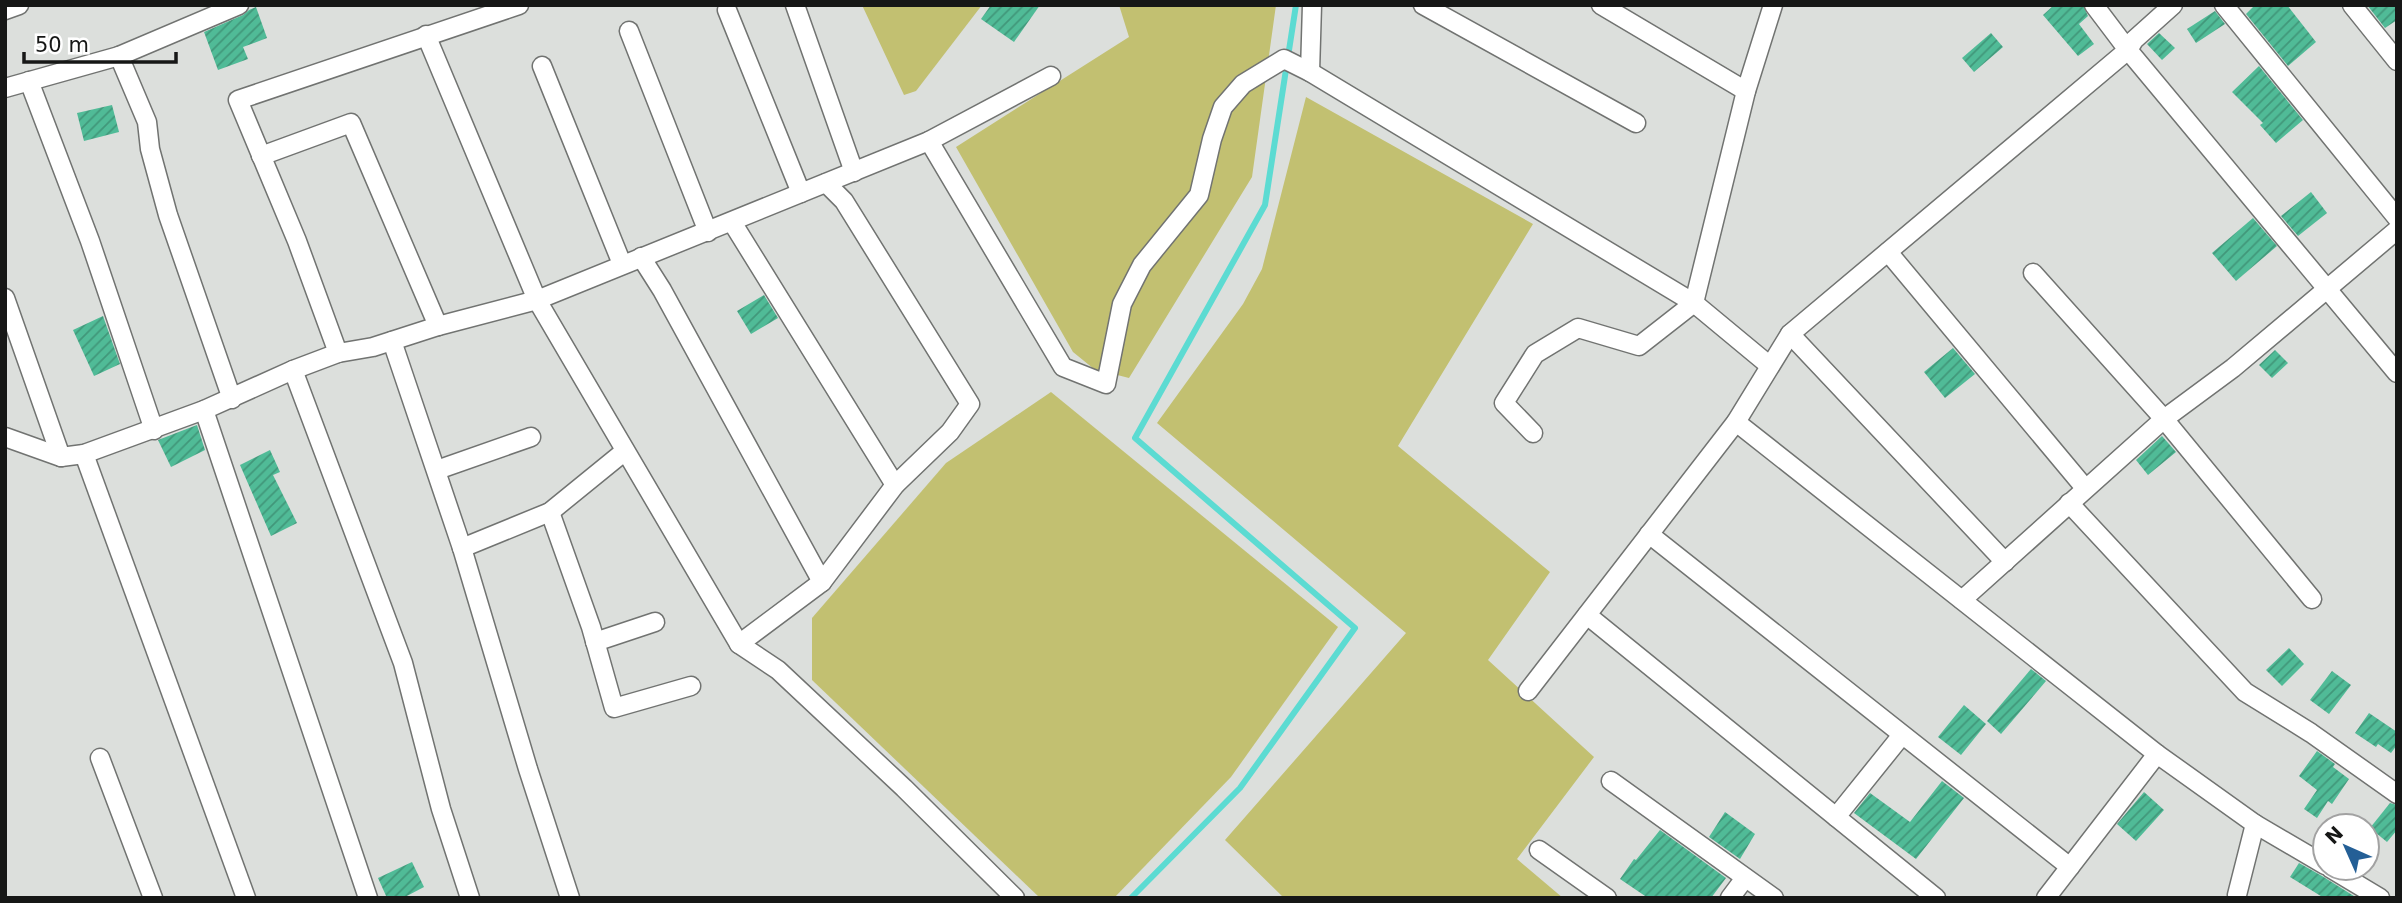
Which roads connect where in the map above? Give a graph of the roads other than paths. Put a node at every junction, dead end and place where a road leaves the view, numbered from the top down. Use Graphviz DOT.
graph roads {
  1 [pos="19,5"];
  2 [pos="239,5"];
  3 [pos="519,5"];
  4 [pos="795,5"];
  5 [pos="1312,5"];
  6 [pos="1423,5"];
  7 [pos="1601,5"];
  8 [pos="1773,5"];
  9 [pos="2094,5"];
  10 [pos="2173,5"];
  11 [pos="2224,5"];
  12 [pos="2352,5"];
  13 [pos="5,10"];
  14 [pos="727,10"];
  15 [pos="629,31"];
  16 [pos="426,35"];
  17 [pos="2128,51"];
  18 [pos="119,56"];
  19 [pos="2397,61"];
  20 [pos="1297,65"];
  21 [pos="542,66"];
  22 [pos="1051,76"];
  23 [pos="29,81"];
  24 [pos="5,88"];
  25 [pos="1746,91"];
  26 [pos="1636,122"];
  27 [pos="929,141"];
  28 [pos="261,156"];
  29 [pos="854,172"];
  30 [pos="826,183"];
  31 [pos="801,193"];
  32 [pos="2397,218"];
  33 [pos="732,222"];
  34 [pos="708,232"];
  35 [pos="2393,239"];
  36 [pos="1888,252"];
  37 [pos="641,257"];
  38 [pos="622,264"];
  39 [pos="2033,273"];
  40 [pos="2327,289"];
  41 [pos="5,298"];
  42 [pos="537,300"];
  43 [pos="1694,303"];
  44 [pos="438,326"];
  45 [pos="1790,334"];
  46 [pos="392,341"];
  47 [pos="338,353"];
  48 [pos="1770,366"];
  49 [pos="293,370"];
  50 [pos="2397,373"];
  51 [pos="232,399"];
  52 [pos="204,410"];
  53 [pos="2164,419"];
  54 [pos="1736,422"];
  55 [pos="155,430"];
  56 [pos="1533,433"];
  57 [pos="5,437"];
  58 [pos="531,437"];
  59 [pos="625,451"];
  60 [pos="84,454"];
  61 [pos="61,457"];
  62 [pos="437,470"];
  63 [pos="895,485"];
  64 [pos="2085,488"];
  65 [pos="2070,503"];
  66 [pos="550,513"];
  67 [pos="1649,534"];
  68 [pos="462,548"];
  69 [pos="2005,562"];
  70 [pos="822,582"];
  71 [pos="2312,599"];
  72 [pos="1962,600"];
  73 [pos="1587,615"];
  74 [pos="654,622"];
  75 [pos="595,642"];
  76 [pos="739,644"];
  77 [pos="691,686"];
  78 [pos="1528,691"];
  79 [pos="1902,735"];
  80 [pos="2157,754"];
  81 [pos="100,758"];
  82 [pos="1611,781"];
  83 [pos="2397,794"];
  84 [pos="1836,817"];
  85 [pos="2255,824"];
  86 [pos="1539,850"];
  87 [pos="2311,857"];
  88 [pos="2070,867"];
  89 [pos="1745,878"];
  90 [pos="2354,882"];
  91 [pos="2239,897"];
  92 [pos="153,898"];
  93 [pos="246,898"];
  94 [pos="368,898"];
  95 [pos="470,898"];
  96 [pos="570,898"];
  97 [pos="1015,898"];
  98 [pos="1607,898"];
  99 [pos="1730,898"];
  100 [pos="1774,898"];
  101 [pos="1936,898"];
  102 [pos="2046,898"];
  103 [pos="2381,898"];
  1 -- 13 [label="street"];
  2 -- 18 [label="street"];
  3 -- 16 [label="street"];
  4 -- 29 [label="street"];
  5 -- 20 [label="street"];
  6 -- 26 [label="street"];
  7 -- 25 [label="street"];
  8 -- 25 [label="street"];
  9 -- 17 [label="street"];
  10 -- 17 [label="street"];
  11 -- 32 [label="street"];
  12 -- 19 [label="street"];
  14 -- 31 [label="street"];
  15 -- 34 [label="street"];
  16 -- 28 [label="street"];
  16 -- 42 [label="street"];
  17 -- 36 [label="street"];
  17 -- 40 [label="street"];
  18 -- 23 [label="street"];
  18 -- 51 [label="street"];
  20 -- 27 [label="street"];
  20 -- 43 [label="street"];
  21 -- 38 [label="street"];
  22 -- 27 [label="street"];
  23 -- 24 [label="street"];
  23 -- 55 [label="street"];
  25 -- 43 [label="street"];
  27 -- 29 [label="street"];
  28 -- 44 [label="street"];
  28 -- 47 [label="street"];
  29 -- 30 [label="street"];
  30 -- 31 [label="street"];
  30 -- 63 [label="street"];
  31 -- 33 [label="street"];
  33 -- 34 [label="street"];
  33 -- 63 [label="street"];
  34 -- 37 [label="street"];
  35 -- 40 [label="street"];
  36 -- 45 [label="street"];
  36 -- 64 [label="street"];
  37 -- 38 [label="street"];
  37 -- 70 [label="street"];
  38 -- 42 [label="street"];
  39 -- 53 [label="street"];
  40 -- 50 [label="street"];
  40 -- 53 [label="street"];
  41 -- 61 [label="street"];
  42 -- 44 [label="street"];
  42 -- 59 [label="street"];
  43 -- 48 [label="street"];
  43 -- 56 [label="street"];
  44 -- 46 [label="street"];
  45 -- 48 [label="street"];
  45 -- 69 [label="street"];
  46 -- 47 [label="street"];
  46 -- 62 [label="street"];
  47 -- 49 [label="street"];
  48 -- 54 [label="street"];
  49 -- 51 [label="street"];
  49 -- 95 [label="street"];
  51 -- 52 [label="street"];
  52 -- 55 [label="street"];
  52 -- 94 [label="street"];
  53 -- 64 [label="street"];
  53 -- 71 [label="street"];
  54 -- 67 [label="street"];
  54 -- 72 [label="street"];
  55 -- 60 [label="street"];
  57 -- 61 [label="street"];
  58 -- 62 [label="street"];
  59 -- 66 [label="street"];
  59 -- 76 [label="street"];
  60 -- 61 [label="street"];
  60 -- 93 [label="street"];
  62 -- 68 [label="street"];
  63 -- 70 [label="street"];
  64 -- 65 [label="street"];
  65 -- 69 [label="street"];
  65 -- 83 [label="street"];
  66 -- 68 [label="street"];
  66 -- 75 [label="street"];
  67 -- 73 [label="street"];
  67 -- 79 [label="street"];
  68 -- 96 [label="street"];
  69 -- 72 [label="street"];
  70 -- 76 [label="street"];
  72 -- 80 [label="street"];
  73 -- 78 [label="street"];
  73 -- 84 [label="street"];
  74 -- 75 [label="street"];
  75 -- 77 [label="street"];
  76 -- 97 [label="street"];
  79 -- 84 [label="street"];
  79 -- 88 [label="street"];
  80 -- 85 [label="street"];
  80 -- 88 [label="street"];
  81 -- 92 [label="street"];
  82 -- 89 [label="street"];
  84 -- 101 [label="street"];
  85 -- 87 [label="street"];
  85 -- 91 [label="street"];
  86 -- 98 [label="street"];
  88 -- 102 [label="street"];
  89 -- 99 [label="street"];
  89 -- 100 [label="street"];
  90 -- 103 [label="street"];
}
